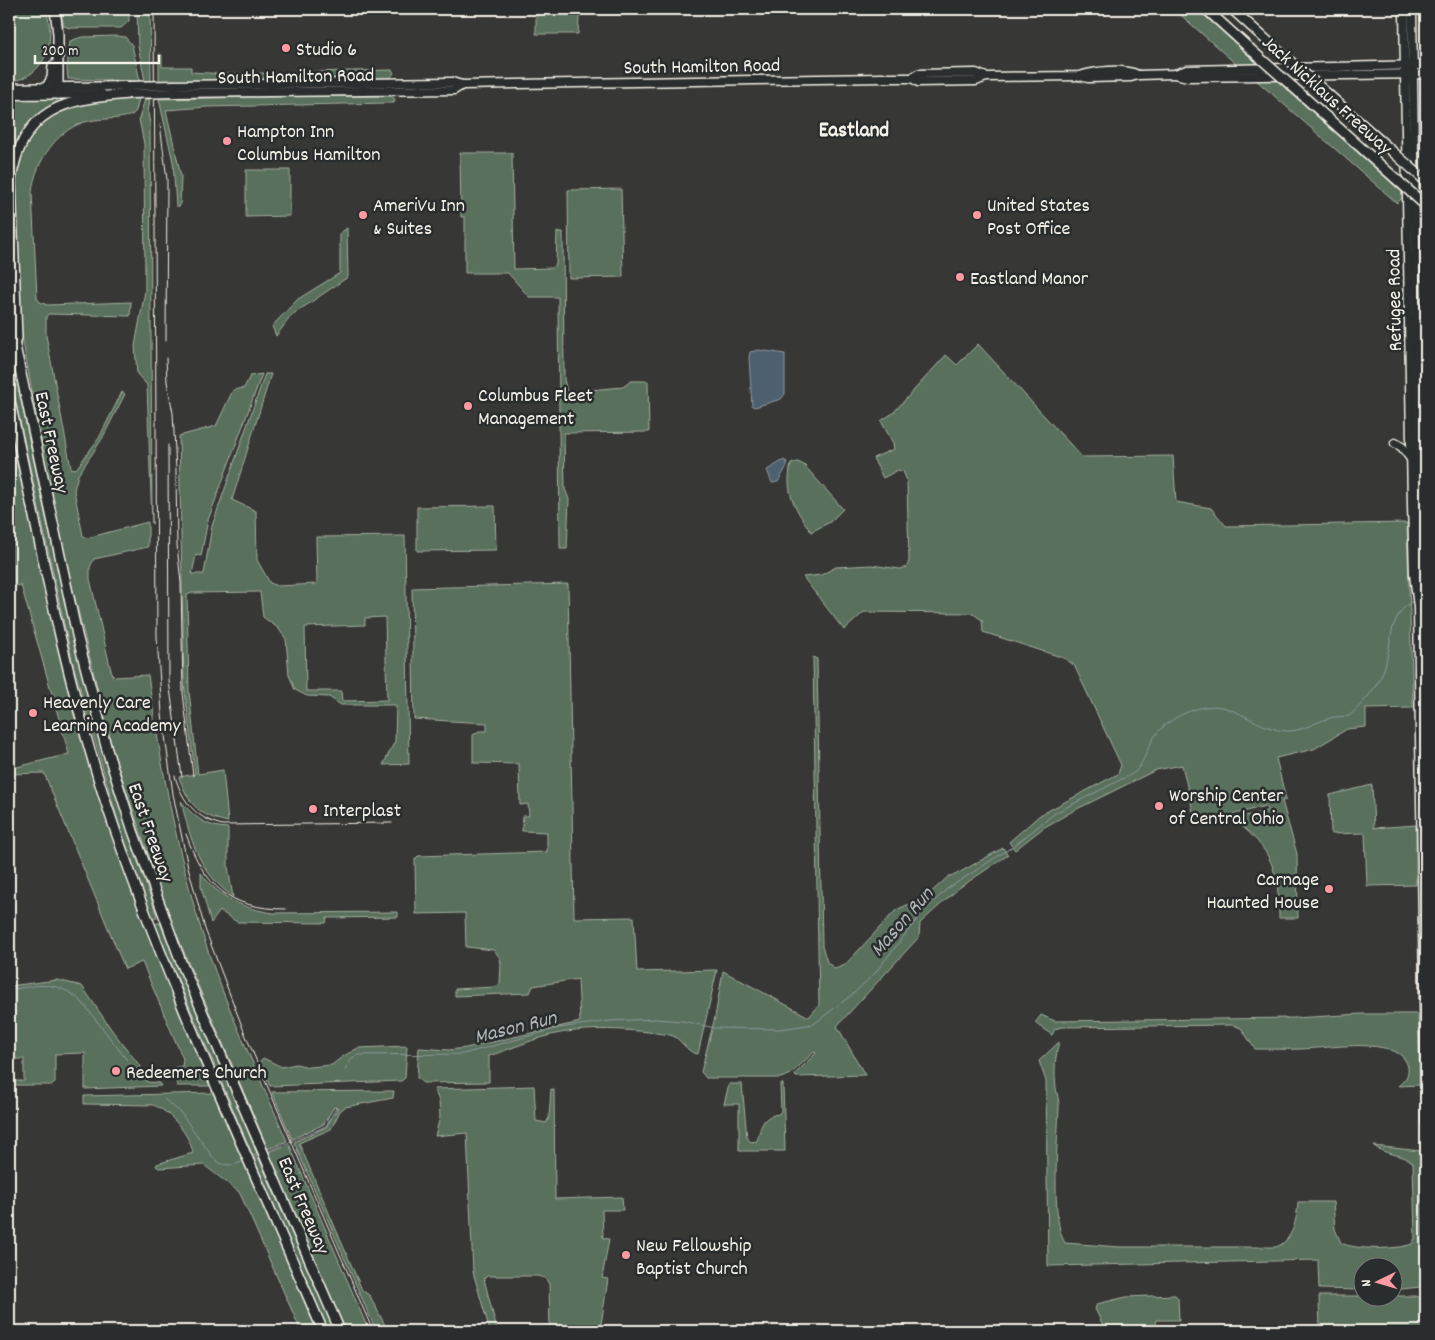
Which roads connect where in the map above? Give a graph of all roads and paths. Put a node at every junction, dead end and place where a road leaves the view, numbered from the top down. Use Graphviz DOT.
graph roads {
  1 [pos="49,9"];
  2 [pos="55,9"];
  3 [pos="1206,9"];
  4 [pos="1232,9"];
  5 [pos="1404,9"];
  6 [pos="1412,9"];
  7 [pos="1409,65"];
  8 [pos="1426,65"];
  9 [pos="1175,74"];
  10 [pos="1409,74"];
  11 [pos="1426,74"];
  12 [pos="47,87"];
  13 [pos="9,88"];
  14 [pos="58,90"];
  15 [pos="129,90"];
  16 [pos="9,95"];
  17 [pos="1426,181"];
  18 [pos="1426,206"];
  19 [pos="9,318"];
  20 [pos="18,359"];
  21 [pos="9,397"];
  22 [pos="9,403"];
  23 [pos="15,428"];
  24 [pos="1396,443"];
  25 [pos="1411,460"];
  26 [pos="1417,596"];
  27 [pos="1426,1122"];
  28 [pos="323,1331"];
  29 [pos="340,1331"];
  1 -- 12 [label="highway"];
  2 -- 14 [label="highway"];
  3 -- 18 [label="highway, Jack Nicklaus Freeway, bridge"];
  4 -- 17 [label="highway, Jack Nicklaus Freeway, bridge"];
  5 -- 7 [label="main road, Refugee Road"];
  6 -- 7 [label="main road, Refugee Road"];
  7 -- 8 [label="main road, South Hamilton Road"];
  7 -- 9 [label="main road, South Hamilton Road"];
  7 -- 10 [label="main road, Refugee Road"];
  9 -- 10 [label="main road, South Hamilton Road"];
  9 -- 15 [label="main road, South Hamilton Road, bridge"];
  10 -- 11 [label="main road, South Hamilton Road"];
  10 -- 25 [label="main road, Refugee Road"];
  10 -- 26 [label="main road, Refugee Road"];
  12 -- 13 [label="main road, South Hamilton Road"];
  12 -- 14 [label="main road, South Hamilton Road"];
  14 -- 15 [label="main road, South Hamilton Road"];
  14 -- 16 [label="main road, South Hamilton Road"];
  15 -- 20 [label="highway"];
  19 -- 20 [label="highway, East Freeway"];
  20 -- 29 [label="highway, East Freeway"];
  21 -- 23 [label="highway, East Freeway"];
  22 -- 23 [label="highway"];
  23 -- 28 [label="highway, East Freeway"];
  24 -- 25 [label="main road"];
  25 -- 26 [label="main road, Refugee Road"];
  26 -- 27 [label="main road, Refugee Road"];
}
